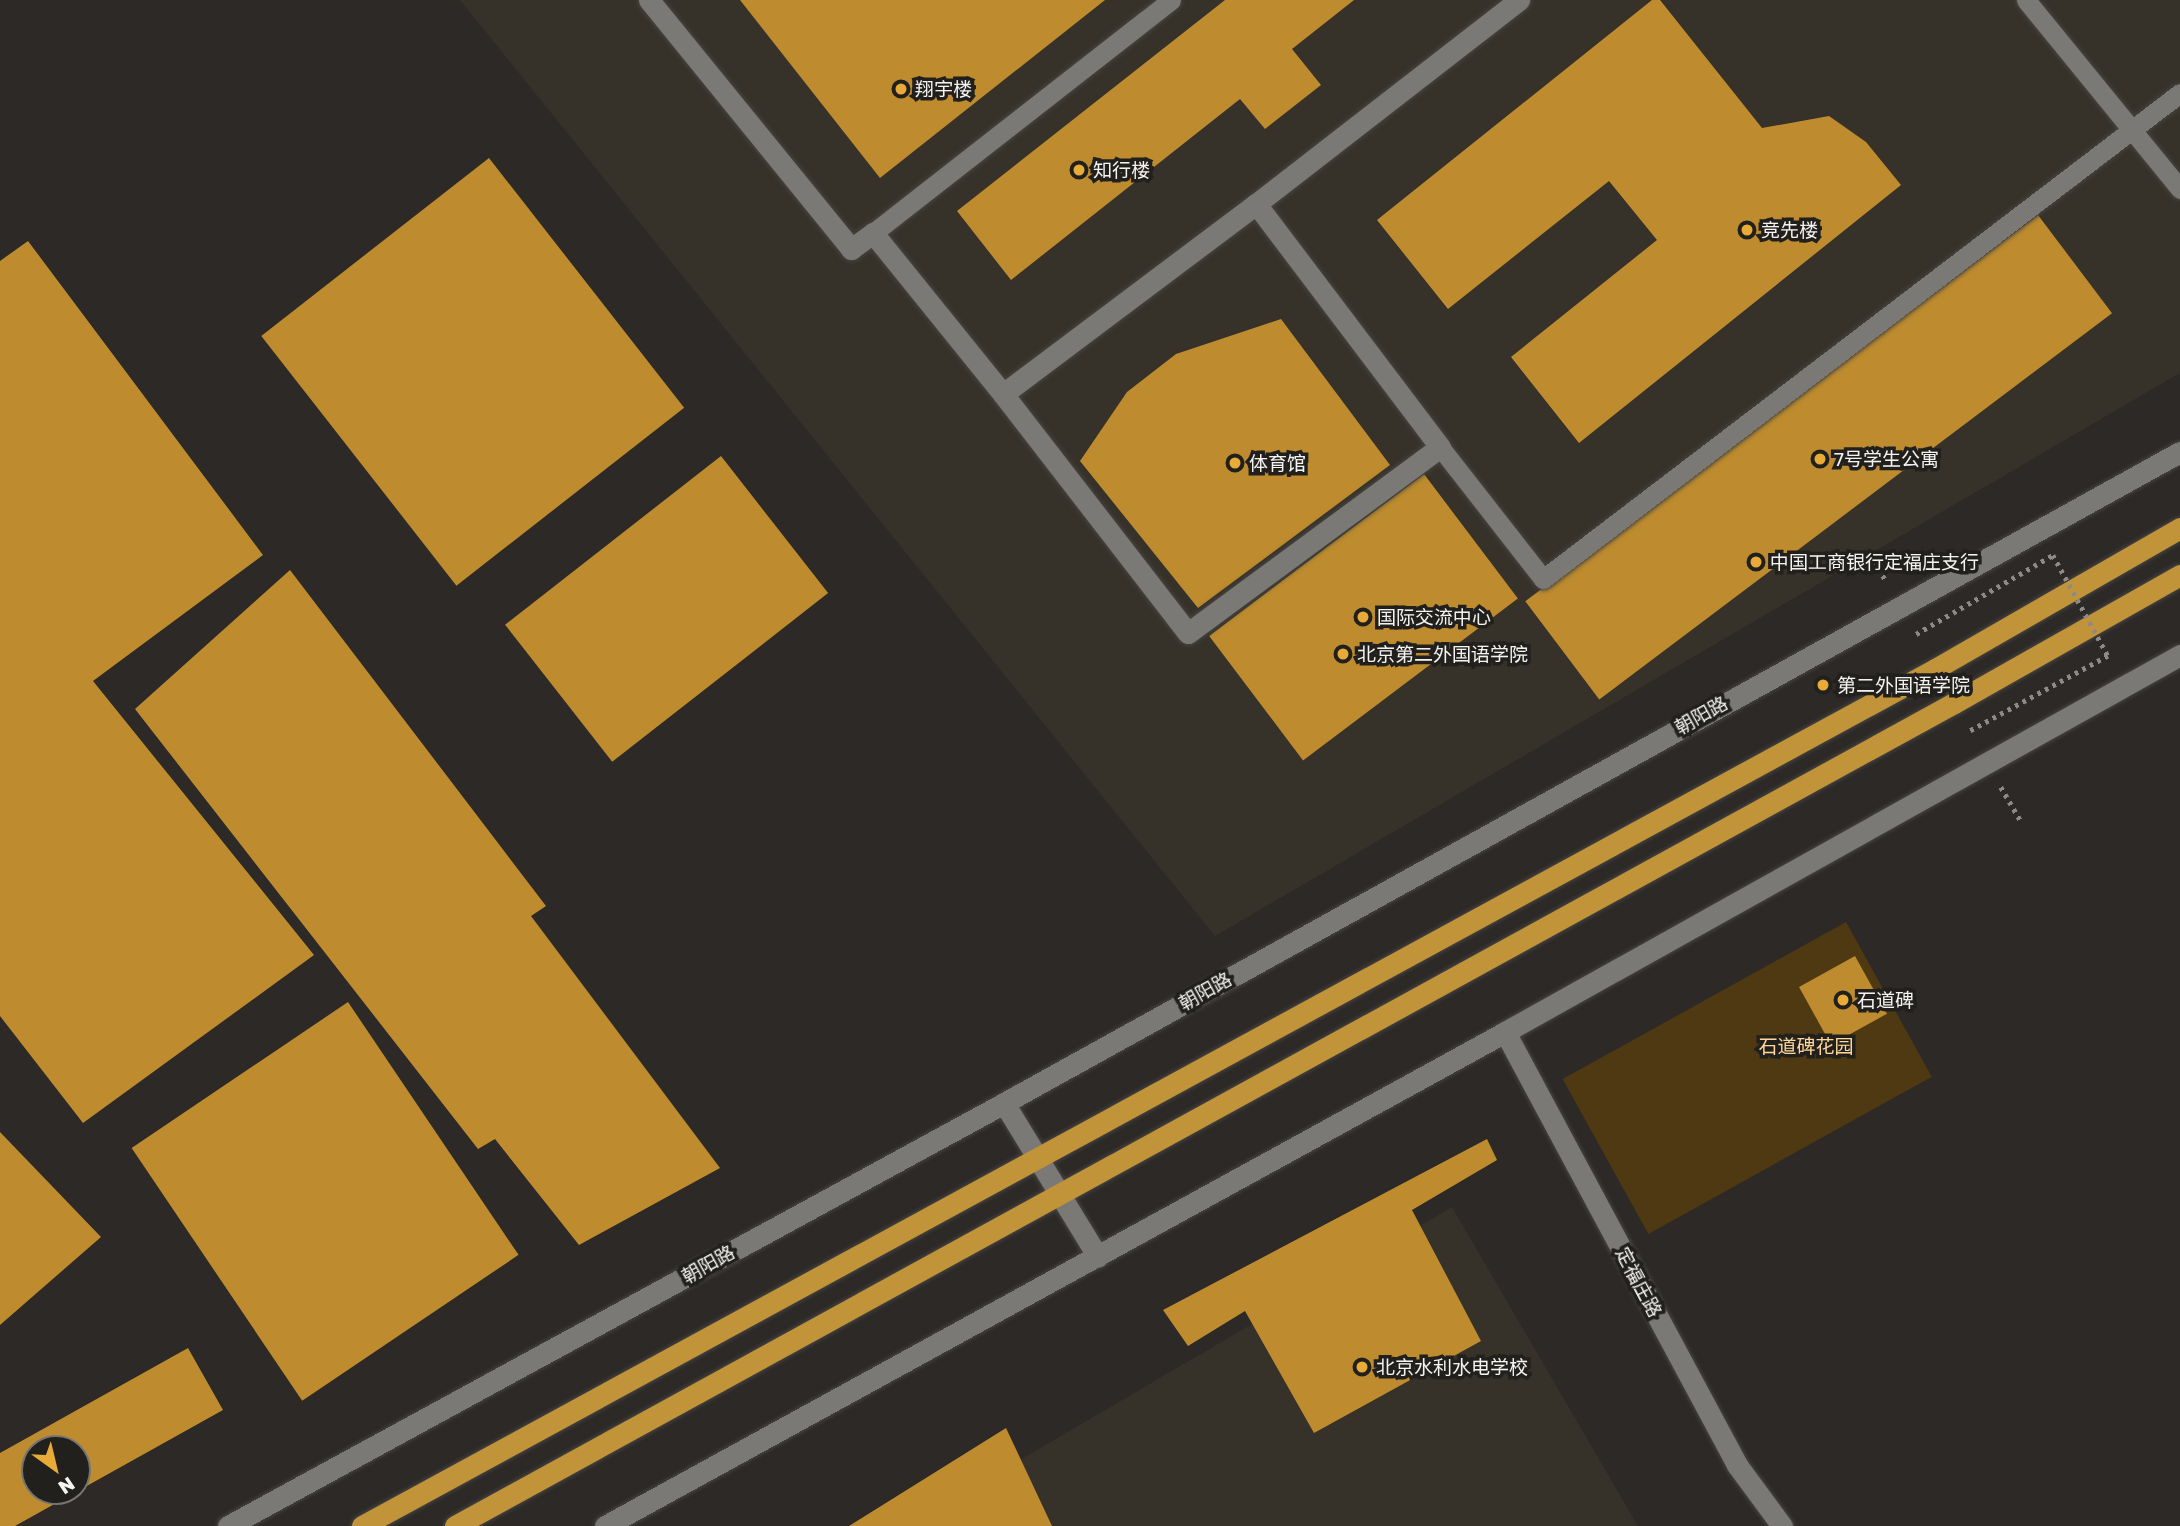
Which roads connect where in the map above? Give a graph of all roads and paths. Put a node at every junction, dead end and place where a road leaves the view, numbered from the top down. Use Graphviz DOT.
graph roads {
  1 [pos="649,0"];
  2 [pos="1171,0"];
  3 [pos="1519,0"];
  4 [pos="2026,0"];
  5 [pos="2180,93"];
  6 [pos="2132,131"];
  7 [pos="2180,189"];
  8 [pos="1256,204"];
  9 [pos="873,233"];
  10 [pos="1003,394"];
  11 [pos="1440,447"];
  12 [pos="2180,452"];
  13 [pos="2180,528"];
  14 [pos="2180,575"];
  15 [pos="1916,634"];
  16 [pos="2180,655"];
  17 [pos="1970,731"];
  18 [pos="1505,1032"];
  19 [pos="1003,1103"];
  20 [pos="1037,1158"];
  21 [pos="1059,1192"];
  22 [pos="1098,1257"];
  23 [pos="228,1526"];
  24 [pos="362,1526"];
  25 [pos="455,1526"];
  26 [pos="605,1526"];
  27 [pos="1782,1526"];
  1 -- 9 [label="street"];
  2 -- 9 [label="lane"];
  3 -- 8 [label="street"];
  4 -- 6 [label="lane"];
  5 -- 6 [label="lane"];
  6 -- 7 [label="lane"];
  6 -- 11 [label="lane"];
  8 -- 10 [label="street"];
  8 -- 11 [label="street"];
  9 -- 10 [label="street"];
  10 -- 11 [label="street"];
  12 -- 19 [label="street, 朝阳路"];
  13 -- 20 [label="highway"];
  14 -- 21 [label="highway"];
  15 -- 17 [label="path, bridge"];
  16 -- 18 [label="street"];
  18 -- 22 [label="street"];
  18 -- 27 [label="street, 定福庄路"];
  19 -- 20 [label="street"];
  19 -- 23 [label="street, 朝阳路"];
  20 -- 21 [label="street"];
  20 -- 24 [label="highway"];
  21 -- 22 [label="street"];
  21 -- 25 [label="highway"];
  22 -- 26 [label="street"];
}
